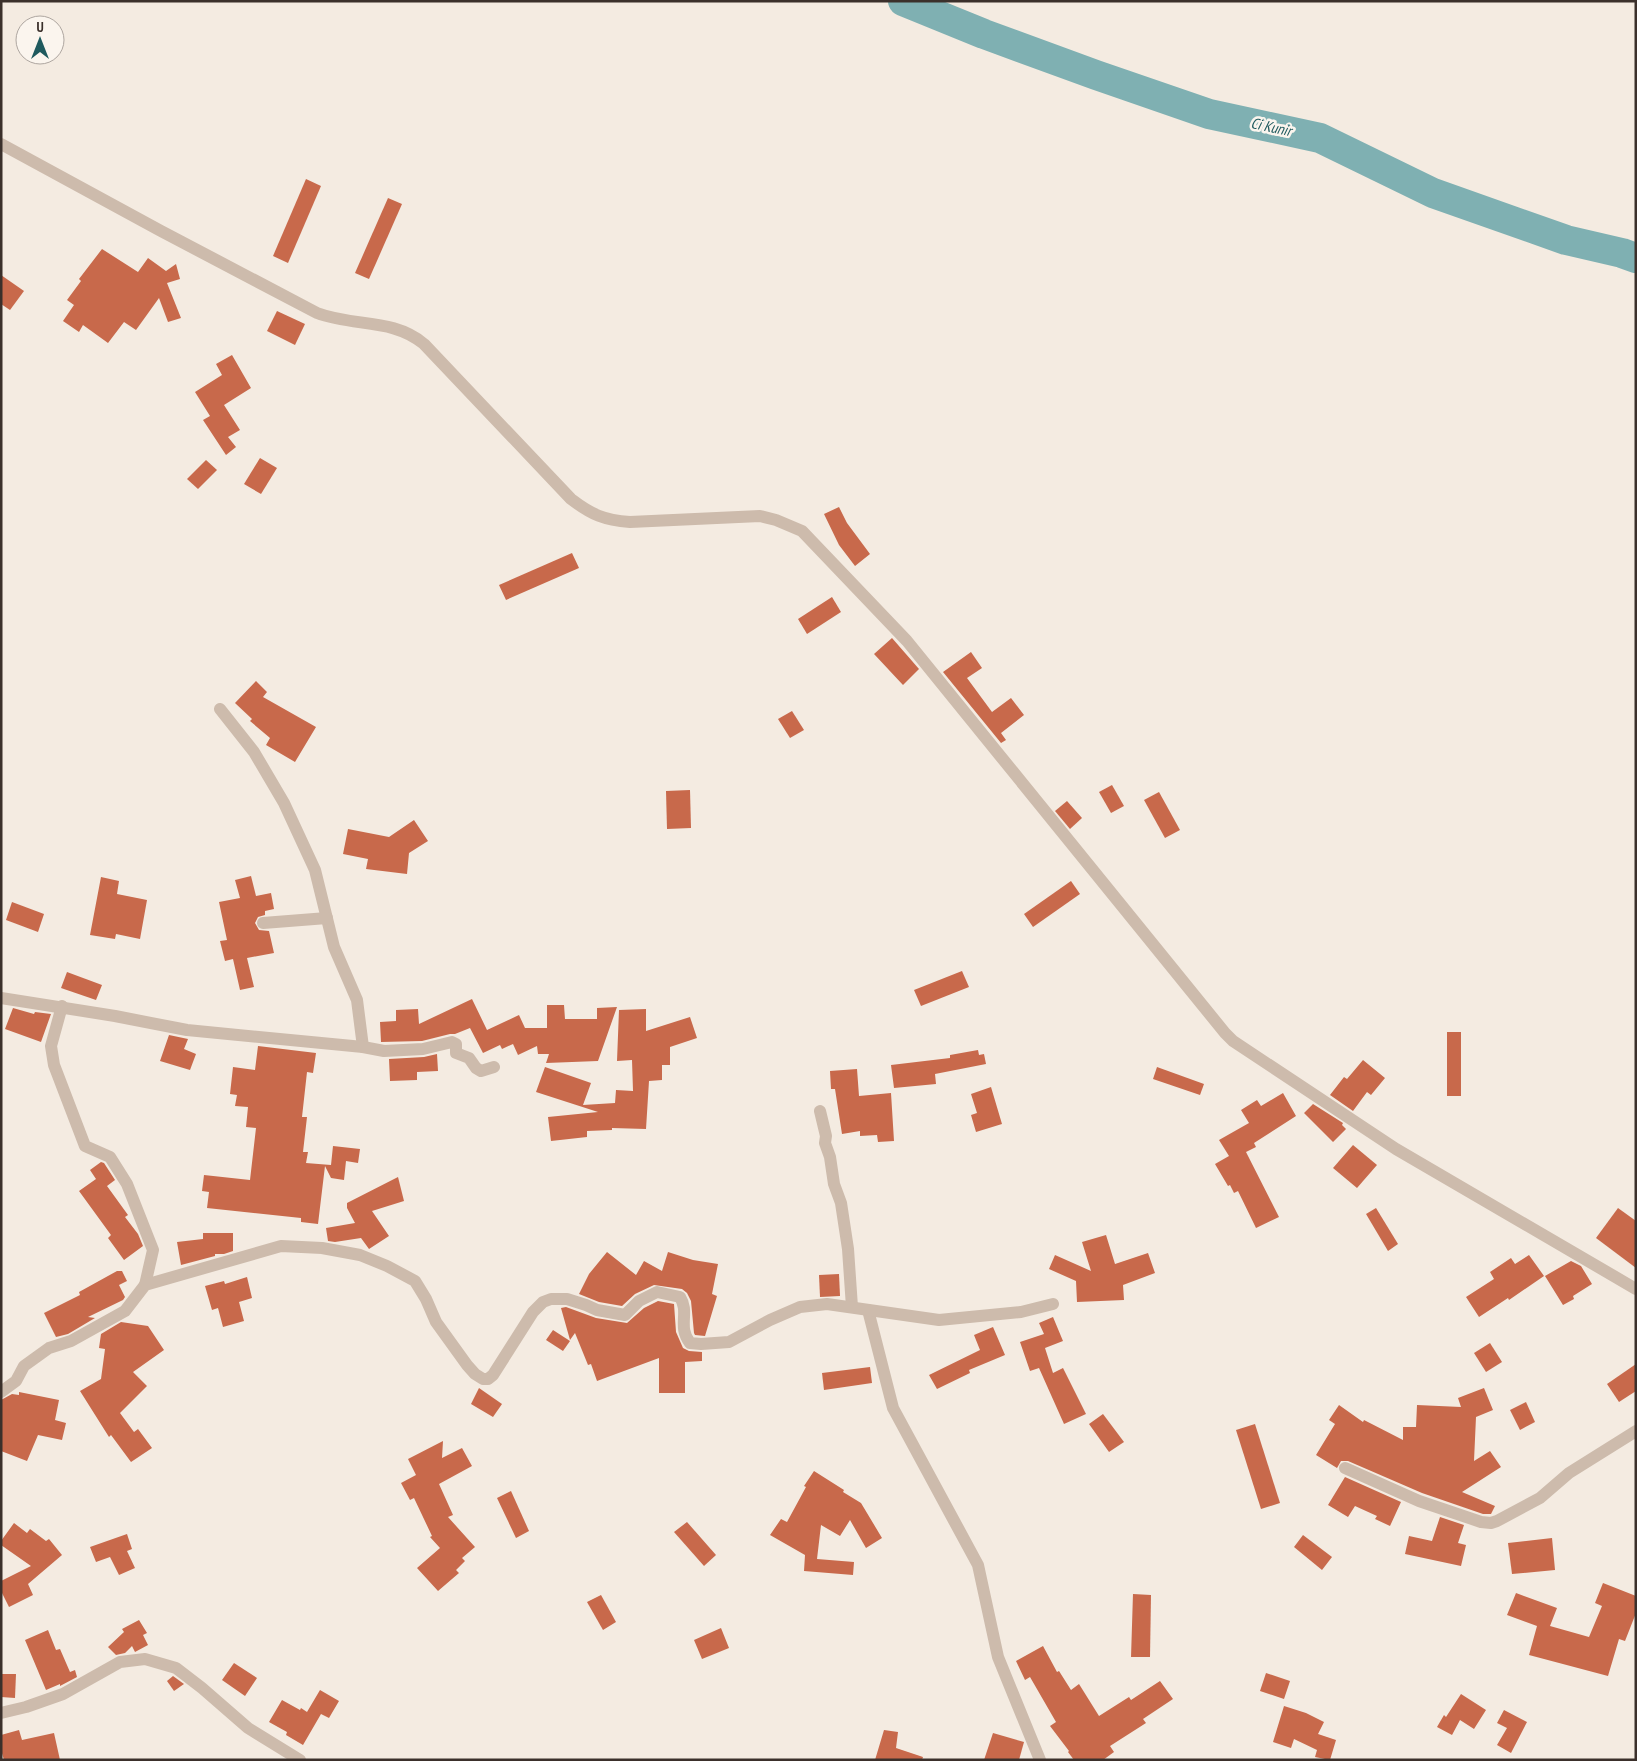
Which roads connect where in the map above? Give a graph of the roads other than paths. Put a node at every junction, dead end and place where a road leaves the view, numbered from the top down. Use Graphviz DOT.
graph roads {
  1 [pos="1,144"];
  2 [pos="220,709"];
  3 [pos="327,918"];
  4 [pos="263,923"];
  5 [pos="1,998"];
  6 [pos="62,1006"];
  7 [pos="363,1046"];
  8 [pos="494,1067"];
  9 [pos="820,1111"];
  10 [pos="145,1285"];
  11 [pos="1636,1289"];
  12 [pos="1053,1304"];
  13 [pos="852,1307"];
  14 [pos="868,1310"];
  15 [pos="1,1392"];
  16 [pos="1636,1431"];
  17 [pos="1345,1468"];
  18 [pos="1,1714"];
  19 [pos="300,1760"];
  20 [pos="1040,1760"];
  1 -- 11 [label="street"];
  2 -- 3 [label="street"];
  3 -- 4 [label="street"];
  3 -- 7 [label="street"];
  5 -- 6 [label="street"];
  6 -- 7 [label="street"];
  6 -- 10 [label="street"];
  7 -- 8 [label="street"];
  9 -- 13 [label="street"];
  10 -- 13 [label="street"];
  10 -- 15 [label="street"];
  12 -- 14 [label="street"];
  13 -- 14 [label="street"];
  14 -- 20 [label="street"];
  16 -- 17 [label="street"];
  18 -- 19 [label="street"];
}
